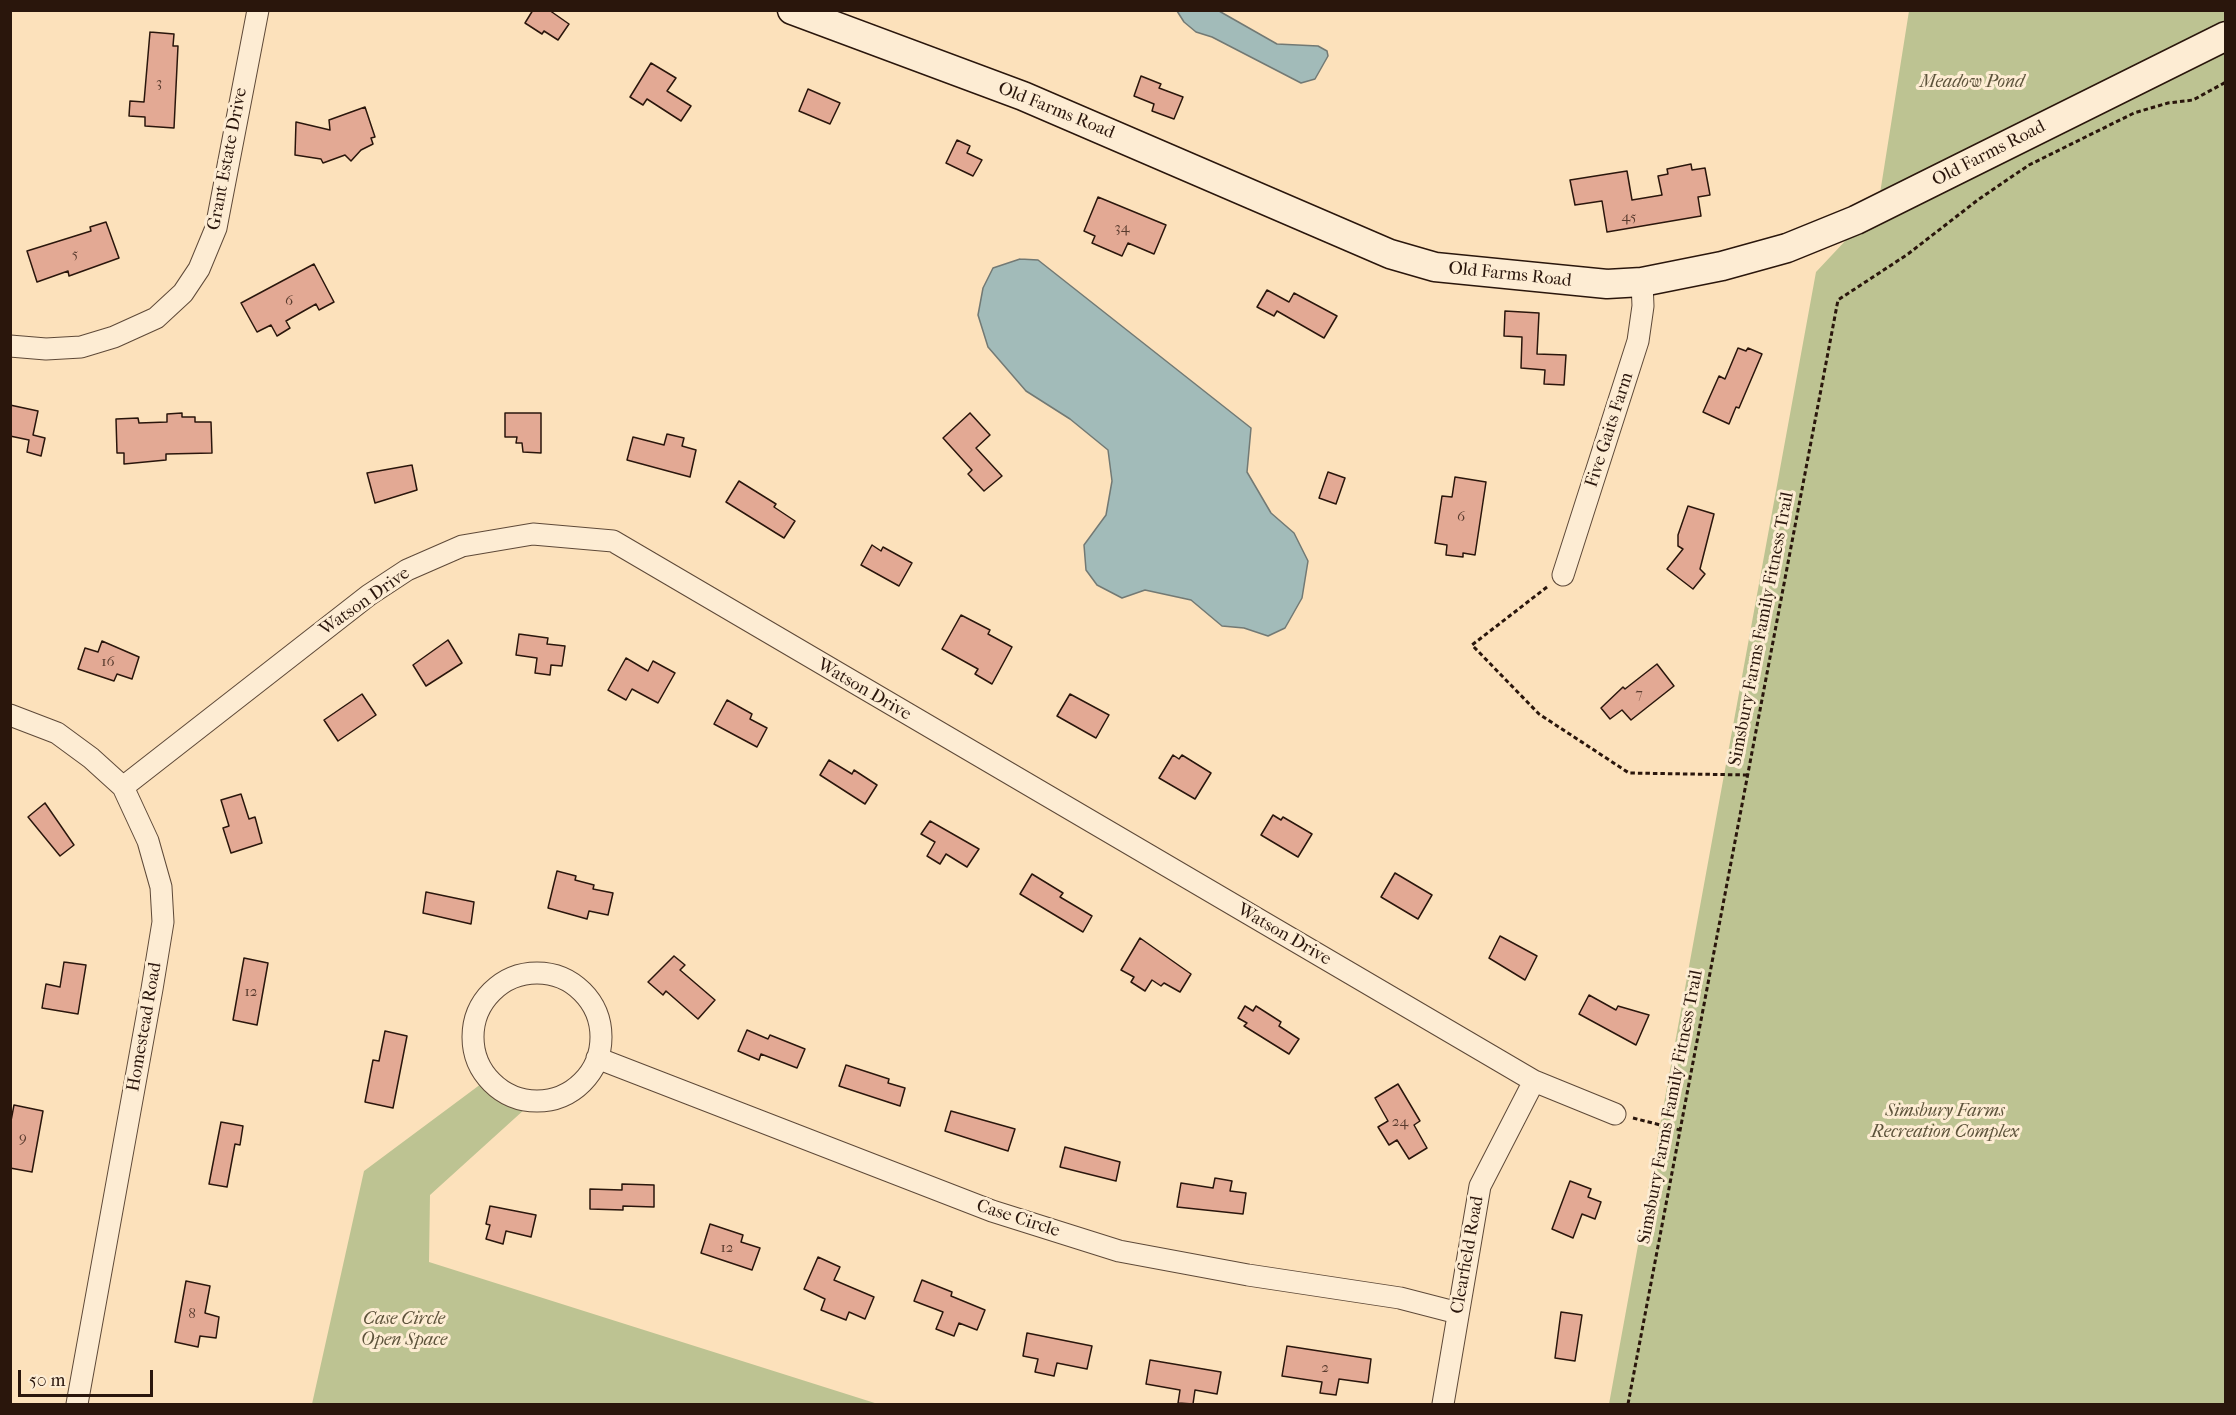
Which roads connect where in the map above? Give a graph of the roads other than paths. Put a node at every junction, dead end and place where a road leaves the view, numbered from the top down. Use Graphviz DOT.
graph roads {
  1 [pos="258,10"];
  2 [pos="792,10"];
  3 [pos="2226,36"];
  4 [pos="1642,282"];
  5 [pos="10,346"];
  6 [pos="1563,575"];
  7 [pos="10,716"];
  8 [pos="123,787"];
  9 [pos="597,1058"];
  10 [pos="1534,1081"];
  11 [pos="1615,1114"];
  12 [pos="1458,1313"];
  13 [pos="77,1404"];
  14 [pos="1443,1404"];
  1 -- 5 [label="street, Grant Estate Drive"];
  2 -- 4 [label="street, Old Farms Road"];
  3 -- 4 [label="street, Old Farms Road"];
  4 -- 6 [label="street, Five Gaits Farm"];
  7 -- 8 [label="street, Homestead Road"];
  8 -- 10 [label="street, Watson Drive"];
  8 -- 13 [label="street, Homestead Road"];
  9 -- 9 [label="street"];
  9 -- 12 [label="street, Case Circle"];
  10 -- 11 [label="street, Watson Drive"];
  10 -- 12 [label="street, Clearfield Road"];
  12 -- 14 [label="street, Clearfield Road"];
}
